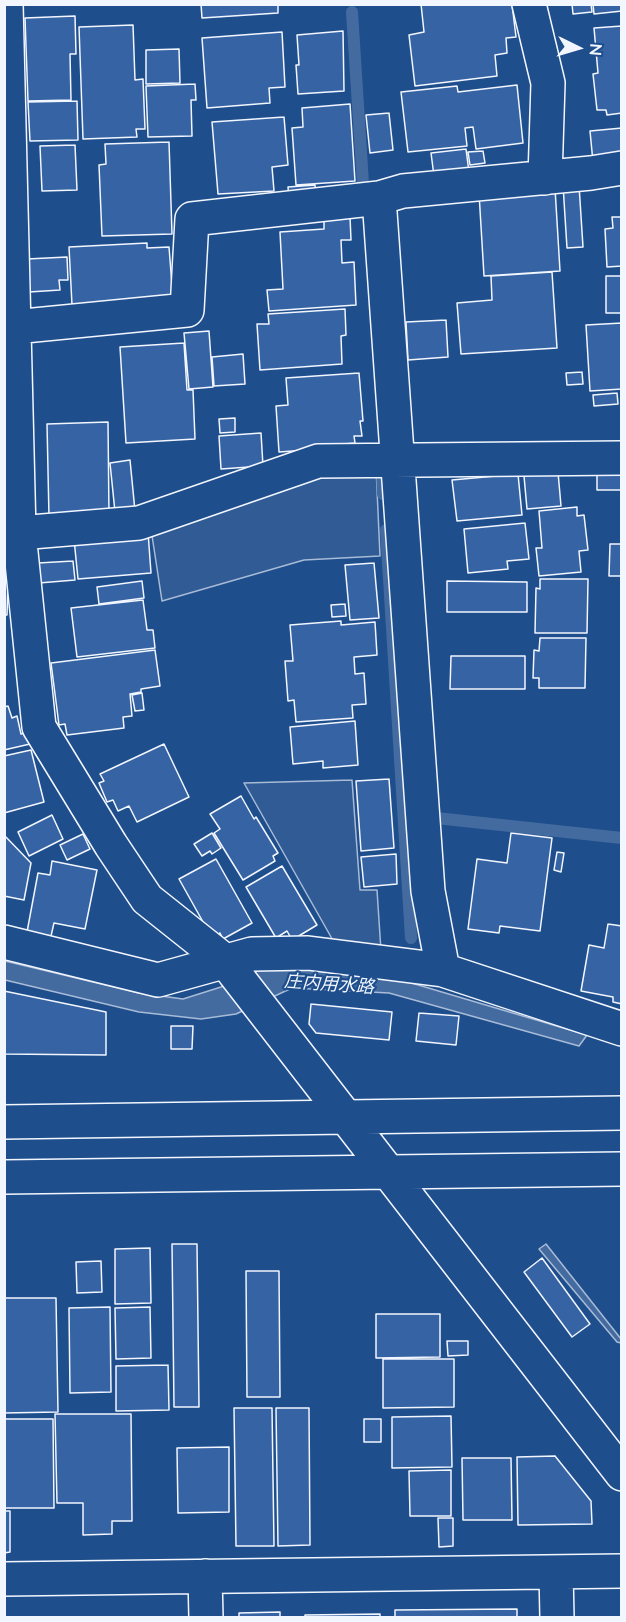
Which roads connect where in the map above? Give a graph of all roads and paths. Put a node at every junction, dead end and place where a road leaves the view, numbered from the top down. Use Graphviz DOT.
graph roads {
  1 [pos="6,4"];
  2 [pos="529,4"];
  3 [pos="621,168"];
  4 [pos="545,178"];
  5 [pos="380,198"];
  6 [pos="14,327"];
  7 [pos="621,458"];
  8 [pos="397,459"];
  9 [pos="19,533"];
  10 [pos="4,942"];
  11 [pos="230,967"];
  12 [pos="443,970"];
  13 [pos="621,1029"];
  14 [pos="621,1113"];
  15 [pos="345,1116"];
  16 [pos="4,1122"];
  17 [pos="621,1169"];
  18 [pos="388,1172"];
  19 [pos="4,1177"];
  20 [pos="621,1473"];
  21 [pos="621,1571"];
  22 [pos="556,1572"];
  23 [pos="206,1576"];
  24 [pos="4,1579"];
  25 [pos="206,1617"];
  26 [pos="556,1617"];
  1 -- 6 [label="street"];
  2 -- 4 [label="street"];
  3 -- 4 [label="street"];
  4 -- 5 [label="street"];
  5 -- 6 [label="street"];
  5 -- 8 [label="street"];
  6 -- 9 [label="street"];
  7 -- 8 [label="street"];
  8 -- 9 [label="street"];
  8 -- 12 [label="street"];
  9 -- 11 [label="street"];
  10 -- 11 [label="street"];
  11 -- 12 [label="street"];
  11 -- 15 [label="street"];
  12 -- 13 [label="street"];
  14 -- 15 [label="street"];
  15 -- 16 [label="street"];
  15 -- 18 [label="street"];
  17 -- 18 [label="street"];
  18 -- 19 [label="street"];
  18 -- 20 [label="street"];
  21 -- 22 [label="street"];
  22 -- 23 [label="street"];
  22 -- 26 [label="street"];
  23 -- 24 [label="street"];
  23 -- 25 [label="street"];
}
